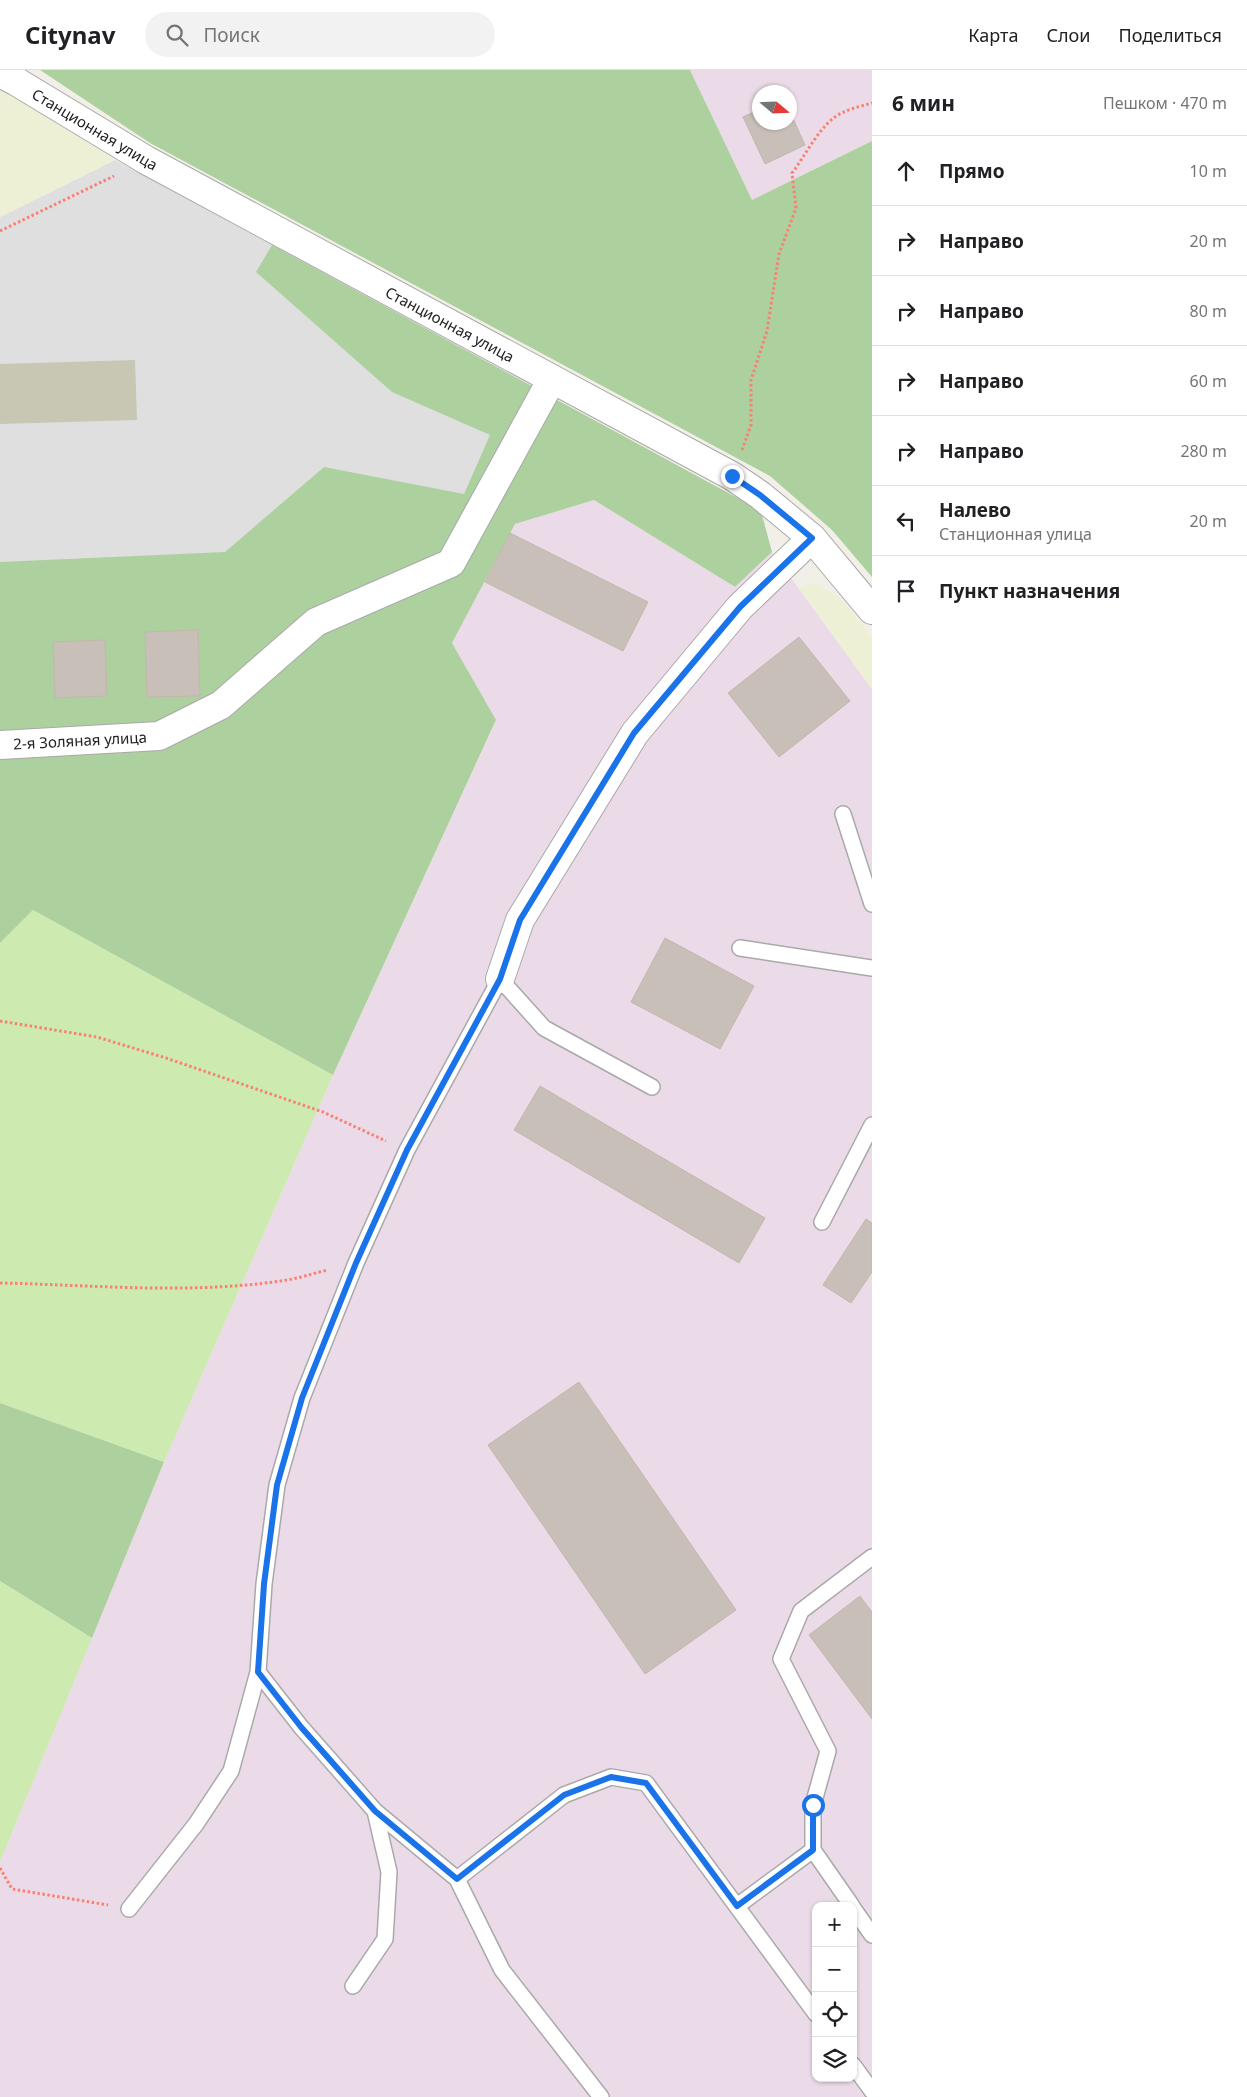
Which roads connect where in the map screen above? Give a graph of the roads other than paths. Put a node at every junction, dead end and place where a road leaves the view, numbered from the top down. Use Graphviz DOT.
graph roads {
  1 [pos="10,75"];
  2 [pos="552,379"];
  3 [pos="812,538"];
  4 [pos="872,610"];
  5 [pos="0,745"];
  6 [pos="843,814"];
  7 [pos="872,904"];
  8 [pos="740,948"];
  9 [pos="872,968"];
  10 [pos="500,979"];
  11 [pos="652,1087"];
  12 [pos="872,1125"];
  13 [pos="822,1222"];
  14 [pos="872,1557"];
  15 [pos="258,1672"];
  16 [pos="375,1811"];
  17 [pos="813,1850"];
  18 [pos="457,1879"];
  19 [pos="849,1902"];
  20 [pos="737,1906"];
  21 [pos="129,1909"];
  22 [pos="857,1914"];
  23 [pos="872,1935"];
  24 [pos="353,1986"];
  25 [pos="812,2009"];
  26 [pos="857,2070"];
  27 [pos="872,2091"];
  28 [pos="601,2097"];
  1 -- 2 [label="street, Станционная улица"];
  2 -- 3 [label="street, Станционная улица"];
  2 -- 5 [label="street, 2-я Золяная улица"];
  3 -- 4 [label="street, Станционная улица"];
  3 -- 10 [label="street"];
  6 -- 7 [label="lane"];
  8 -- 9 [label="lane"];
  10 -- 11 [label="lane"];
  10 -- 15 [label="lane"];
  12 -- 13 [label="lane"];
  14 -- 17 [label="lane"];
  15 -- 16 [label="lane"];
  15 -- 21 [label="lane"];
  16 -- 18 [label="lane"];
  16 -- 24 [label="lane"];
  17 -- 19 [label="lane"];
  17 -- 20 [label="lane"];
  18 -- 20 [label="lane"];
  18 -- 28 [label="lane"];
  20 -- 25 [label="lane"];
  22 -- 23 [label="lane"];
  26 -- 27 [label="lane"];
}
